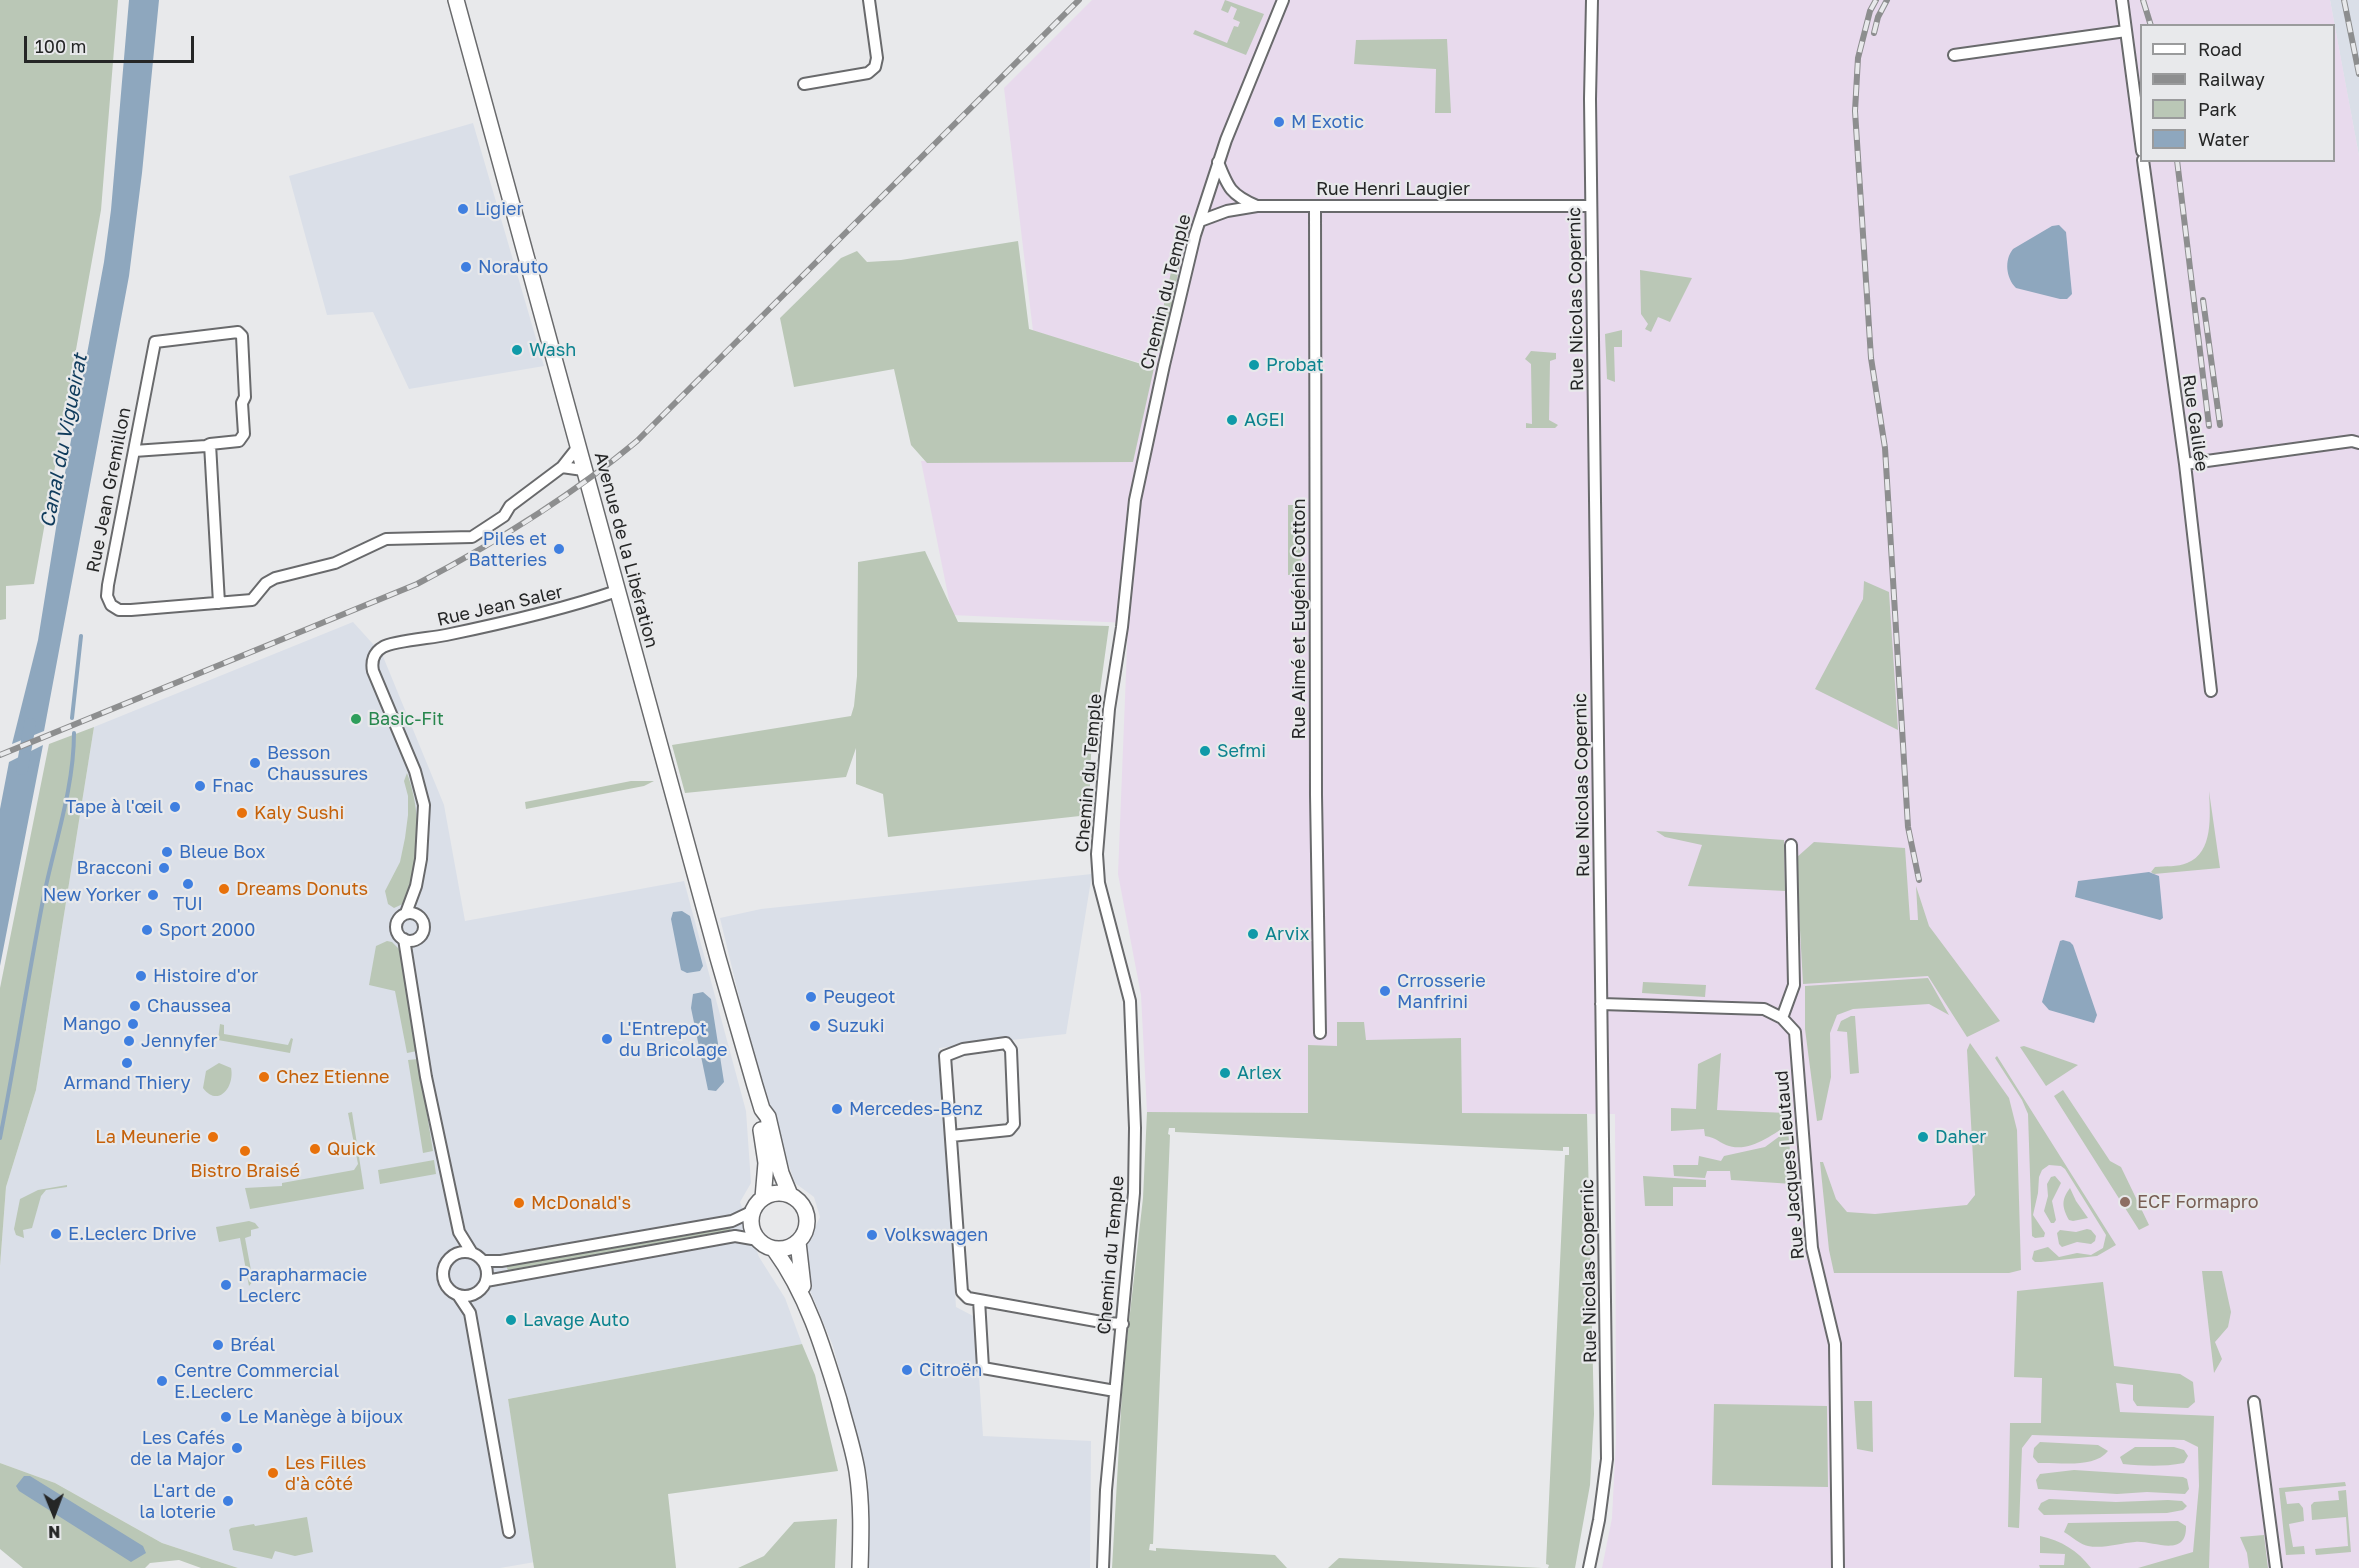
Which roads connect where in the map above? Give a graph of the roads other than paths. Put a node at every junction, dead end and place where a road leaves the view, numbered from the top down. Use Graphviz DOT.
graph roads {
  1 [pos="456,0"];
  2 [pos="869,0"];
  3 [pos="1283,0"];
  4 [pos="1592,0"];
  5 [pos="2122,0"];
  6 [pos="2126,31"];
  7 [pos="1954,55"];
  8 [pos="804,84"];
  9 [pos="2140,136"];
  10 [pos="1218,162"];
  11 [pos="2143,162"];
  12 [pos="1257,206"];
  13 [pos="1315,206"];
  14 [pos="1591,206"];
  15 [pos="1200,221"];
  16 [pos="2359,443"];
  17 [pos="210,444"];
  18 [pos="577,448"];
  19 [pos="134,451"];
  20 [pos="2185,464"];
  21 [pos="562,467"];
  22 [pos="583,470"];
  23 [pos="617,591"];
  24 [pos="219,603"];
  25 [pos="2211,691"];
  26 [pos="1791,846"];
  27 [pos="416,886"];
  28 [pos="406,913"];
  29 [pos="420,916"];
  30 [pos="409,940"];
  31 [pos="1600,1004"];
  32 [pos="1782,1018"];
  33 [pos="1320,1033"];
  34 [pos="762,1109"];
  35 [pos="951,1136"];
  36 [pos="790,1195"];
  37 [pos="763,1198"];
  38 [pos="753,1211"];
  39 [pos="459,1232"];
  40 [pos="758,1240"];
  41 [pos="798,1242"];
  42 [pos="774,1249"];
  43 [pos="472,1253"];
  44 [pos="451,1258"];
  45 [pos="483,1262"];
  46 [pos="486,1281"];
  47 [pos="478,1292"];
  48 [pos="458,1295"];
  49 [pos="980,1300"];
  50 [pos="808,1309"];
  51 [pos="470,1313"];
  52 [pos="1123,1324"];
  53 [pos="1115,1391"];
  54 [pos="2254,1402"];
  55 [pos="509,1532"];
  56 [pos="860,1568"];
  57 [pos="1103,1568"];
  58 [pos="1589,1568"];
  59 [pos="1838,1568"];
  60 [pos="2276,1568"];
  1 -- 18 [label="main road, Avenue de la Libération"];
  2 -- 8 [label="street"];
  3 -- 10 [label="street, Chemin du Temple"];
  4 -- 14 [label="street, Rue Nicolas Copernic"];
  5 -- 6 [label="street"];
  6 -- 7 [label="street"];
  6 -- 9 [label="street"];
  10 -- 12 [label="street"];
  10 -- 15 [label="street, Chemin du Temple"];
  11 -- 20 [label="street, Rue Galilée"];
  12 -- 13 [label="street, Rue Henri Laugier"];
  12 -- 15 [label="street, Rue Henri Laugier"];
  13 -- 14 [label="street, Rue Henri Laugier"];
  13 -- 33 [label="street, Rue Aimé et Eugénie Cotton"];
  14 -- 31 [label="street, Rue Nicolas Copernic"];
  15 -- 52 [label="street, Chemin du Temple"];
  16 -- 20 [label="street"];
  17 -- 19 [label="street"];
  17 -- 19 [label="street, Rue Jean Gremillon"];
  17 -- 24 [label="street"];
  18 -- 21 [label="street"];
  18 -- 22 [label="main road, Avenue de la Libération"];
  19 -- 24 [label="street, Rue Jean Gremillon"];
  20 -- 25 [label="street, Rue Galilée"];
  21 -- 22 [label="street"];
  21 -- 24 [label="street"];
  22 -- 23 [label="main road, Avenue de la Libération"];
  23 -- 27 [label="street, Rue Jean Saler"];
  23 -- 34 [label="main road, Avenue de la Libération"];
  26 -- 32 [label="street"];
  27 -- 28 [label="street"];
  27 -- 29 [label="street"];
  28 -- 29 [label="street"];
  28 -- 30 [label="street"];
  29 -- 30 [label="street"];
  30 -- 39 [label="street"];
  31 -- 32 [label="street"];
  31 -- 58 [label="street, Rue Nicolas Copernic"];
  32 -- 59 [label="street, Rue Jacques Lieutaud"];
  34 -- 36 [label="main road, Avenue de la Libération"];
  34 -- 37 [label="main road, Avenue de la Libération"];
  35 -- 35 [label="street"];
  35 -- 49 [label="street"];
  36 -- 37 [label="main road"];
  36 -- 41 [label="main road"];
  37 -- 38 [label="main road"];
  38 -- 40 [label="main road"];
  38 -- 45 [label="street"];
  39 -- 43 [label="street"];
  39 -- 44 [label="street"];
  40 -- 42 [label="main road"];
  40 -- 46 [label="street"];
  41 -- 42 [label="main road"];
  41 -- 50 [label="main road"];
  42 -- 50 [label="main road"];
  43 -- 44 [label="street"];
  43 -- 45 [label="street"];
  44 -- 48 [label="street"];
  45 -- 46 [label="street"];
  46 -- 47 [label="street"];
  47 -- 48 [label="street"];
  47 -- 51 [label="street"];
  48 -- 51 [label="street"];
  49 -- 52 [label="street"];
  49 -- 53 [label="street"];
  50 -- 56 [label="main road"];
  51 -- 55 [label="street"];
  52 -- 53 [label="street, Chemin du Temple"];
  53 -- 57 [label="street, Chemin du Temple"];
  54 -- 60 [label="street"];
}
